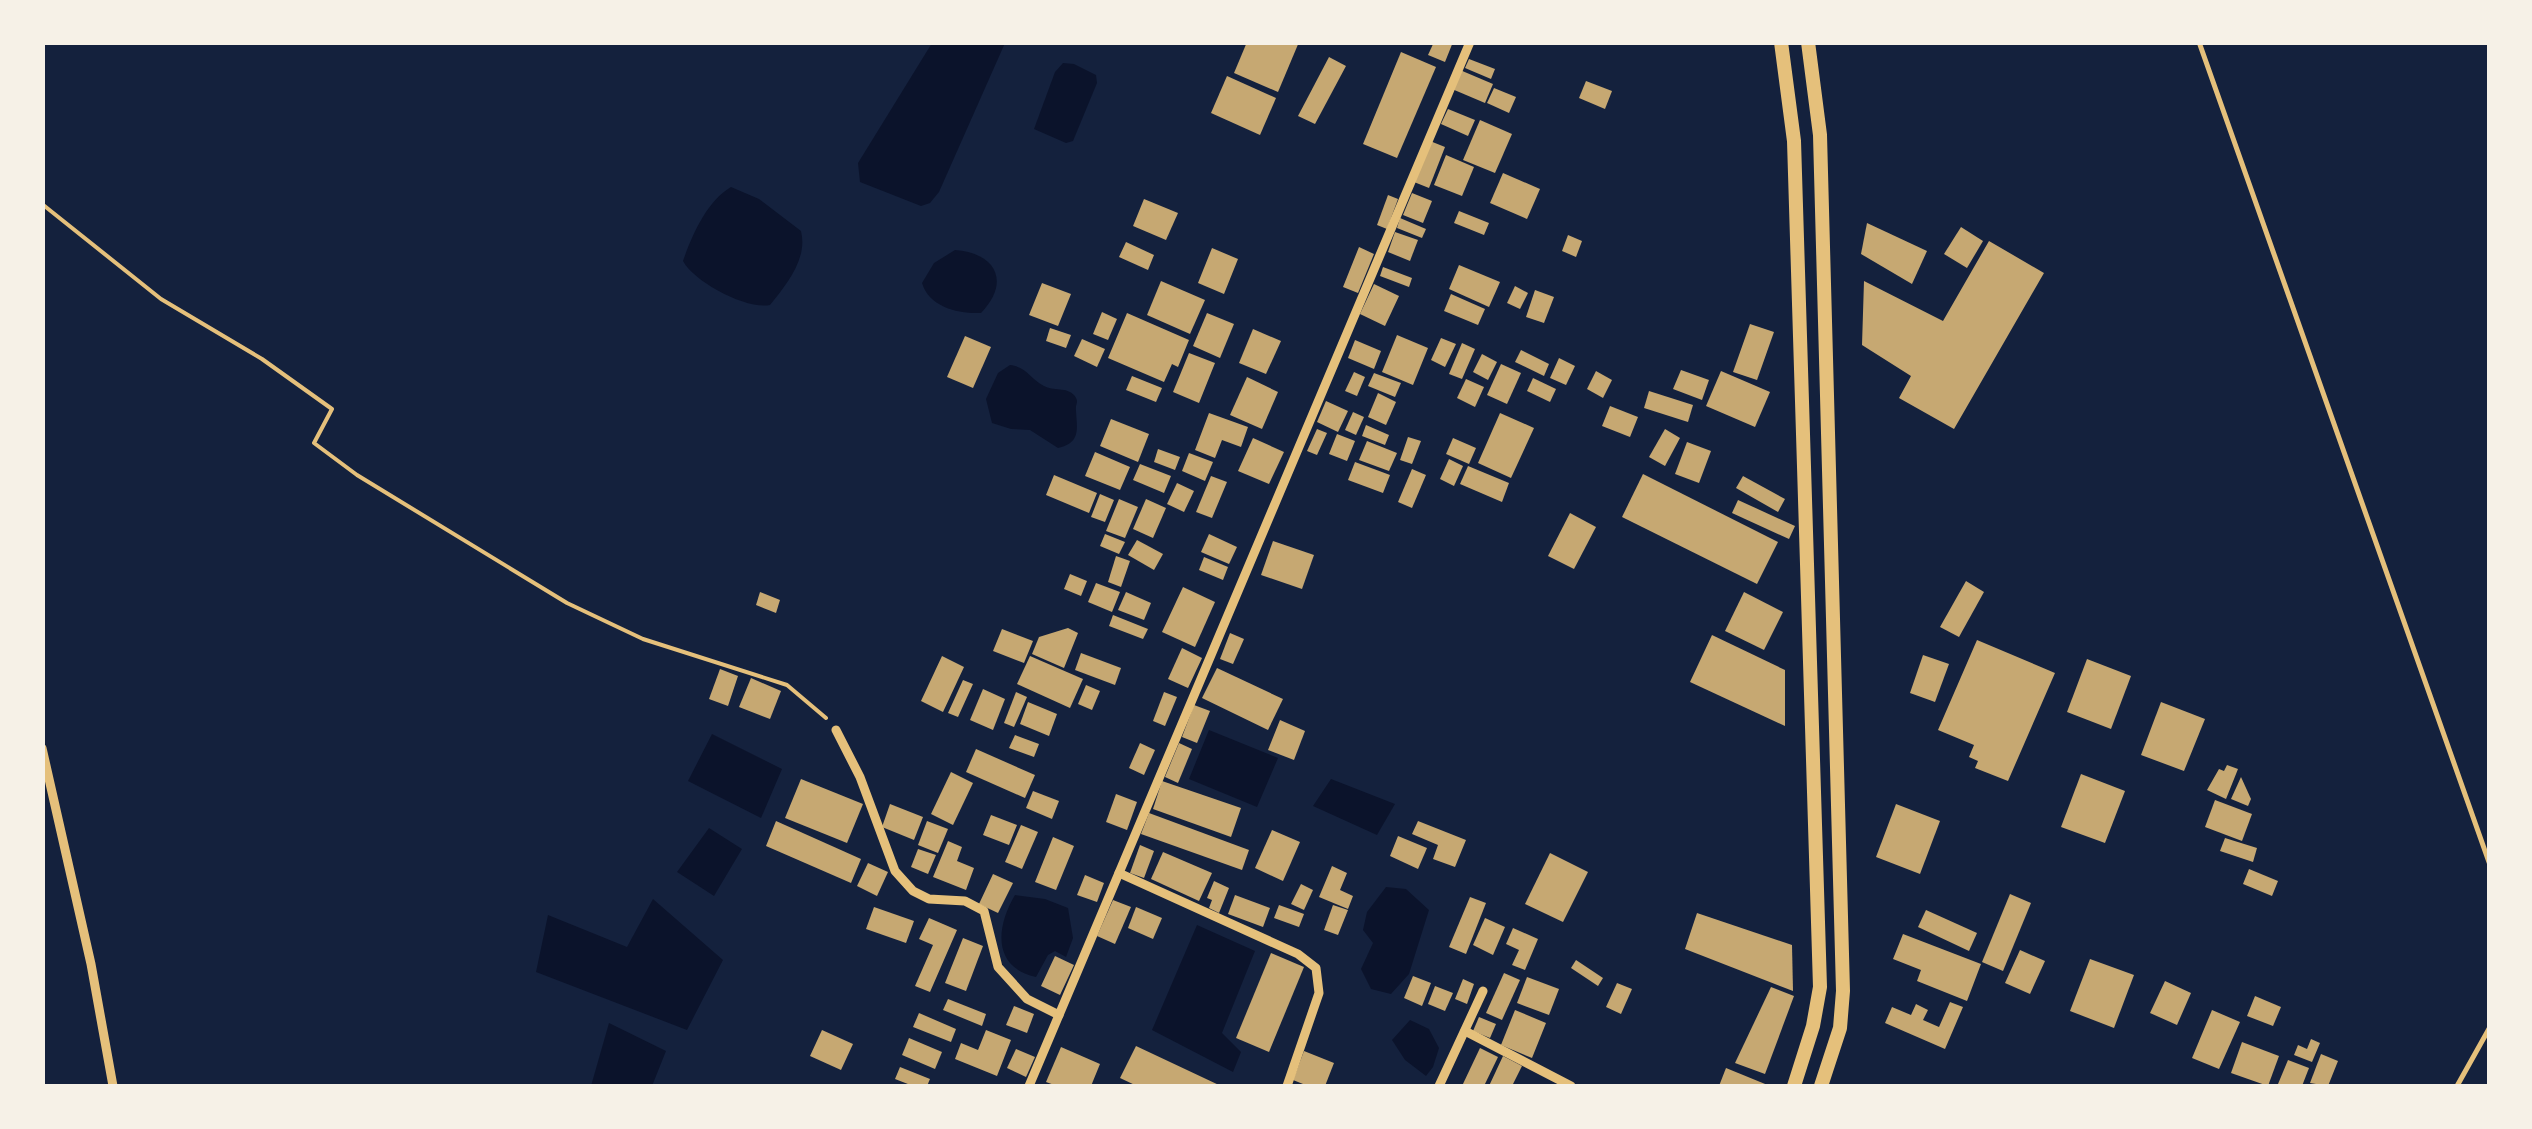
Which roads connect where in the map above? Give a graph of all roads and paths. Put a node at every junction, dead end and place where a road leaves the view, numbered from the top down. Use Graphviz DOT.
graph roads {
  1 [pos="1470,42"];
  2 [pos="1782,42"];
  3 [pos="1808,42"];
  4 [pos="2199,42"];
  5 [pos="42,204"];
  6 [pos="836,730"];
  7 [pos="42,748"];
  8 [pos="2490,865"];
  9 [pos="1119,873"];
  10 [pos="1484,991"];
  11 [pos="1059,1015"];
  12 [pos="2490,1026"];
  13 [pos="1465,1030"];
  14 [pos="113,1086"];
  15 [pos="1029,1086"];
  16 [pos="1288,1086"];
  17 [pos="1439,1086"];
  18 [pos="1571,1086"];
  19 [pos="1794,1086"];
  20 [pos="1822,1086"];
  21 [pos="2457,1086"];
  1 -- 9 [label="street"];
  2 -- 19 [label="main road"];
  3 -- 20 [label="main road"];
  4 -- 8 [label="lane"];
  5 -- 6 [label="path"];
  6 -- 11 [label="street"];
  7 -- 14 [label="street"];
  9 -- 11 [label="street"];
  9 -- 16 [label="street"];
  10 -- 13 [label="street"];
  11 -- 15 [label="street"];
  12 -- 21 [label="lane"];
  13 -- 17 [label="street"];
  13 -- 18 [label="street"];
}
